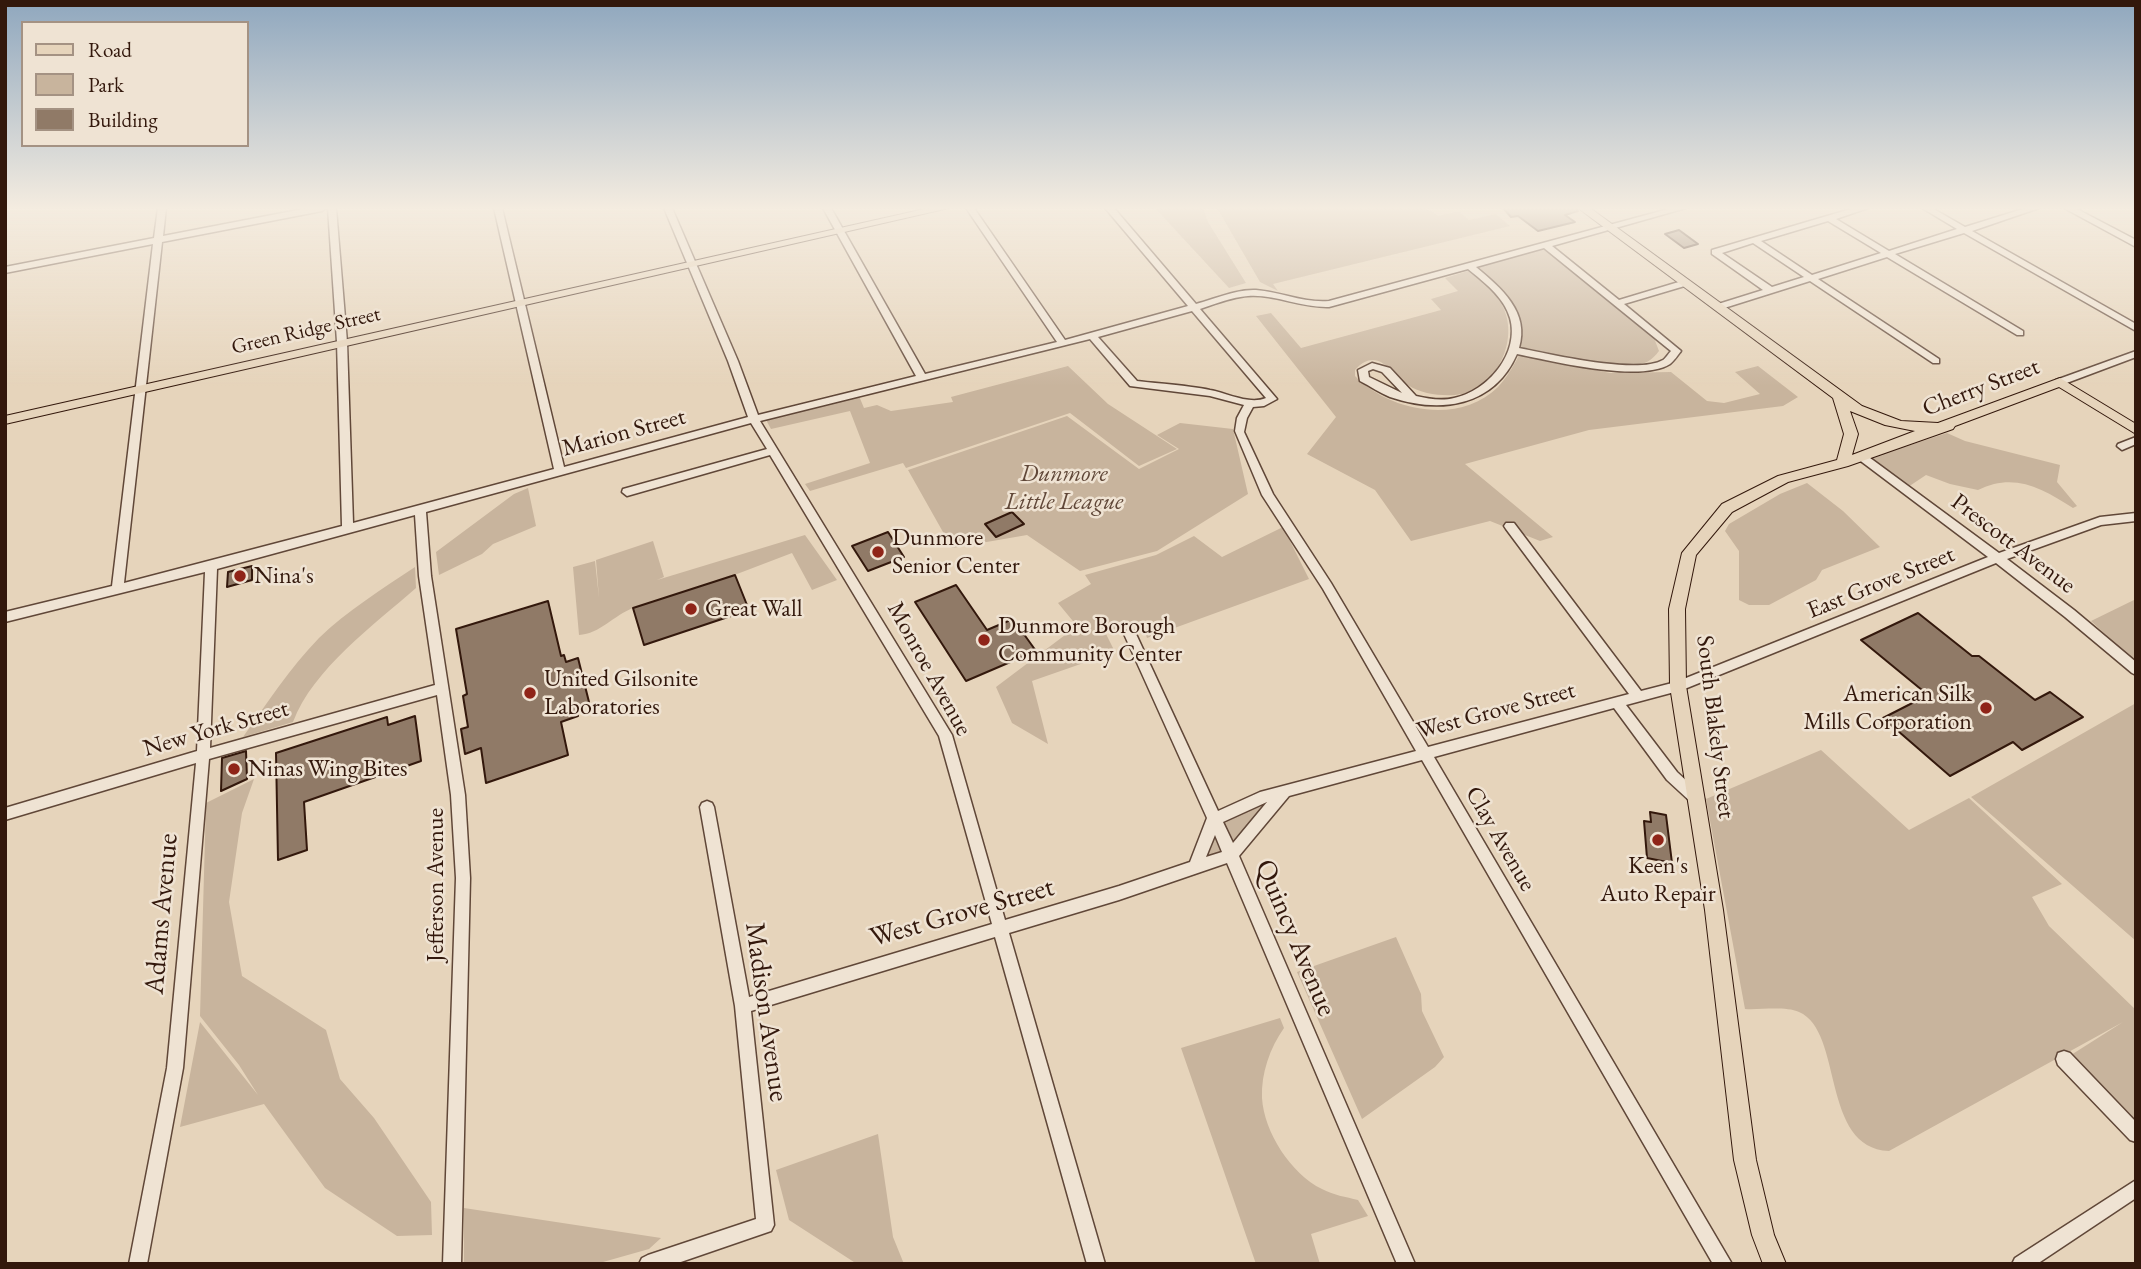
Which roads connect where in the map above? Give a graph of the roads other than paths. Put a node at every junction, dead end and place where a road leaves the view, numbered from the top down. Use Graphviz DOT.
graph roads {
  1 [pos="155,267"];
  2 [pos="336,267"];
  3 [pos="513,267"];
  4 [pos="688,267"];
  5 [pos="694,267"];
  6 [pos="860,267"];
  7 [pos="1011,267"];
  8 [pos="1160,267"];
  9 [pos="1461,267"];
  10 [pos="1471,267"];
  11 [pos="1573,267"];
  12 [pos="1663,267"];
  13 [pos="1738,267"];
  14 [pos="1796,267"];
  15 [pos="1850,267"];
  16 [pos="1911,267"];
  17 [pos="2030,267"];
  18 [pos="1813,278"];
  19 [pos="1685,283"];
  20 [pos="1771,291"];
  21 [pos="1617,303"];
  22 [pos="522,304"];
  23 [pos="1194,307"];
  24 [pos="1718,307"];
  25 [pos="2136,328"];
  26 [pos="2020,332"];
  27 [pos="1092,337"];
  28 [pos="342,342"];
  29 [pos="1062,342"];
  30 [pos="1514,350"];
  31 [pos="2136,354"];
  32 [pos="1936,361"];
  33 [pos="922,377"];
  34 [pos="2060,382"];
  35 [pos="142,390"];
  36 [pos="1839,395"];
  37 [pos="1413,399"];
  38 [pos="1250,403"];
  39 [pos="754,419"];
  40 [pos="5,421"];
  41 [pos="1948,426"];
  42 [pos="2136,430"];
  43 [pos="2136,440"];
  44 [pos="2122,446"];
  45 [pos="771,451"];
  46 [pos="1862,456"];
  47 [pos="1843,463"];
  48 [pos="560,472"];
  49 [pos="627,492"];
  50 [pos="420,509"];
  51 [pos="2136,517"];
  52 [pos="2100,521"];
  53 [pos="1510,526"];
  54 [pos="348,529"];
  55 [pos="1999,557"];
  56 [pos="211,566"];
  57 [pos="118,587"];
  58 [pos="5,617"];
  59 [pos="1130,634"];
  60 [pos="2136,670"];
  61 [pos="1678,686"];
  62 [pos="440,689"];
  63 [pos="1638,696"];
  64 [pos="1616,702"];
  65 [pos="1424,754"];
  66 [pos="203,755"];
  67 [pos="1286,791"];
  68 [pos="1698,799"];
  69 [pos="707,807"];
  70 [pos="5,814"];
  71 [pos="1214,819"];
  72 [pos="1231,855"];
  73 [pos="1195,868"];
  74 [pos="1003,929"];
  75 [pos="743,1006"];
  76 [pos="2064,1059"];
  77 [pos="2136,1135"];
  78 [pos="2136,1188"];
  79 [pos="138,1264"];
  80 [pos="452,1264"];
  81 [pos="648,1264"];
  82 [pos="1096,1264"];
  83 [pos="1406,1264"];
  84 [pos="1723,1264"];
  85 [pos="1775,1264"];
  86 [pos="2021,1264"];
  1 -- 35 [label="street"];
  2 -- 28 [label="street"];
  3 -- 22 [label="street"];
  4 -- 22 [label="main road, Green Ridge Street"];
  5 -- 39 [label="street, Monroe Avenue"];
  6 -- 33 [label="street"];
  7 -- 29 [label="street"];
  8 -- 23 [label="street"];
  9 -- 23 [label="street, Marion Street"];
  10 -- 30 [label="street"];
  11 -- 21 [label="street"];
  12 -- 19 [label="main road"];
  13 -- 20 [label="street"];
  14 -- 18 [label="street"];
  15 -- 18 [label="street"];
  16 -- 26 [label="street"];
  17 -- 25 [label="street"];
  18 -- 20 [label="street"];
  18 -- 32 [label="street"];
  19 -- 21 [label="street"];
  19 -- 24 [label="main road"];
  20 -- 24 [label="street"];
  21 -- 30 [label="street"];
  22 -- 28 [label="main road, Green Ridge Street"];
  22 -- 48 [label="street"];
  23 -- 27 [label="street, Marion Street"];
  23 -- 38 [label="street"];
  24 -- 36 [label="main road"];
  27 -- 29 [label="street, Marion Street"];
  27 -- 38 [label="street"];
  28 -- 35 [label="main road, Green Ridge Street"];
  28 -- 54 [label="street"];
  29 -- 33 [label="street, Marion Street"];
  30 -- 37 [label="street"];
  31 -- 34 [label="street, Cherry Street"];
  33 -- 39 [label="street, Marion Street"];
  34 -- 41 [label="main road, Cherry Street"];
  34 -- 42 [label="main road"];
  35 -- 40 [label="main road, Green Ridge Street"];
  35 -- 57 [label="street"];
  36 -- 41 [label="main road"];
  36 -- 47 [label="main road"];
  37 -- 37 [label="street"];
  38 -- 65 [label="street, Clay Avenue"];
  39 -- 45 [label="street, Monroe Avenue"];
  39 -- 48 [label="street, Marion Street"];
  41 -- 46 [label="main road, Cherry Street"];
  43 -- 44 [label="street"];
  45 -- 49 [label="street"];
  45 -- 74 [label="street, Monroe Avenue"];
  46 -- 47 [label="main road, Cherry Street"];
  46 -- 55 [label="street, Prescott Avenue"];
  47 -- 61 [label="main road, South Blakely Street"];
  48 -- 50 [label="street, Marion Street"];
  50 -- 54 [label="street, Marion Street"];
  50 -- 62 [label="street, Jefferson Avenue"];
  51 -- 52 [label="street"];
  52 -- 55 [label="street, East Grove Street"];
  53 -- 63 [label="street"];
  54 -- 56 [label="street, Marion Street"];
  55 -- 60 [label="street, Prescott Avenue"];
  55 -- 61 [label="street, East Grove Street"];
  56 -- 57 [label="street, Marion Street"];
  56 -- 66 [label="street, Adams Avenue"];
  57 -- 58 [label="street, Marion Street"];
  59 -- 71 [label="street, Quincy Avenue"];
  61 -- 63 [label="street, West Grove Street"];
  61 -- 68 [label="main road, South Blakely Street"];
  62 -- 66 [label="street, New York Street"];
  62 -- 80 [label="street, Jefferson Avenue"];
  63 -- 64 [label="street, West Grove Street"];
  64 -- 65 [label="street, West Grove Street"];
  64 -- 68 [label="street"];
  65 -- 67 [label="street, West Grove Street"];
  65 -- 84 [label="street, Clay Avenue"];
  66 -- 70 [label="street, New York Street"];
  66 -- 79 [label="street, Adams Avenue"];
  67 -- 71 [label="street, West Grove Street"];
  67 -- 72 [label="street, West Grove Street"];
  68 -- 85 [label="main road, South Blakely Street"];
  69 -- 75 [label="street, Madison Avenue"];
  71 -- 72 [label="street, Quincy Avenue"];
  71 -- 73 [label="street"];
  72 -- 73 [label="street, West Grove Street"];
  72 -- 83 [label="street, Quincy Avenue"];
  73 -- 74 [label="street, West Grove Street"];
  74 -- 75 [label="street, West Grove Street"];
  74 -- 82 [label="street, Monroe Avenue"];
  75 -- 81 [label="street, Madison Avenue"];
  76 -- 77 [label="street"];
  78 -- 86 [label="street"];
}
